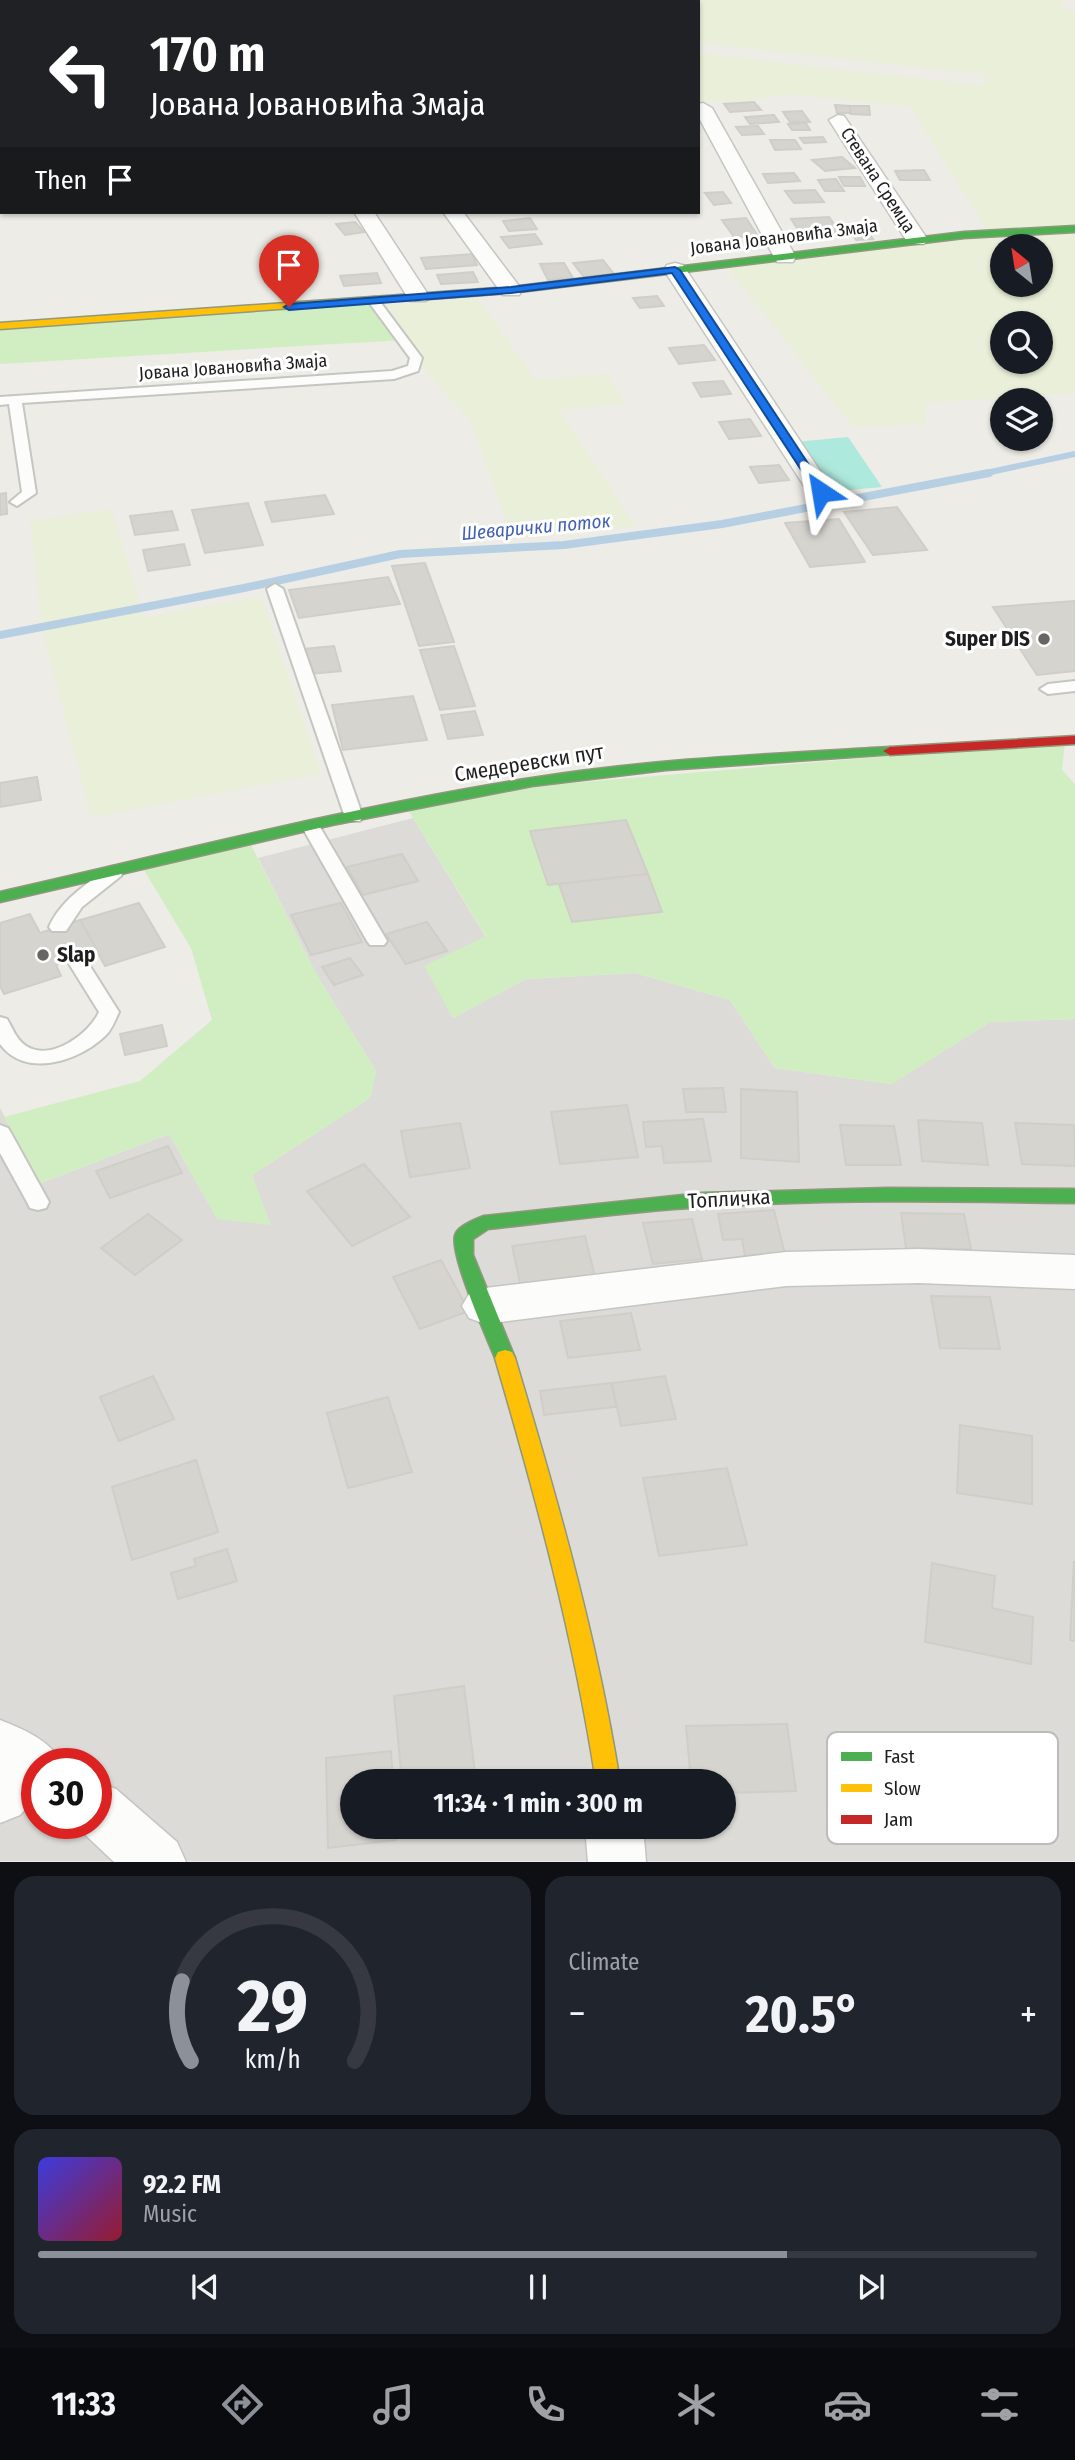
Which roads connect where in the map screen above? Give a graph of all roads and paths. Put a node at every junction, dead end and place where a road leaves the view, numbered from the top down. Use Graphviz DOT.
graph roads {
  1 [pos="703,108"];
  2 [pos="838,120"];
  3 [pos="365,214"];
  4 [pos="454,214"];
  5 [pos="1075,229"];
  6 [pos="917,240"];
  7 [pos="785,257"];
  8 [pos="675,270"];
  9 [pos="511,290"];
  10 [pos="418,296"];
  11 [pos="373,301"];
  12 [pos="0,326"];
  13 [pos="15,400"];
  14 [pos="0,401"];
  15 [pos="821,492"];
  16 [pos="17,502"];
  17 [pos="275,589"];
  18 [pos="1075,686"];
  19 [pos="1048,689"];
  20 [pos="1075,740"];
  21 [pos="354,817"];
  22 [pos="312,827"];
  23 [pos="114,872"];
  24 [pos="0,897"];
  25 [pos="60,927"];
  26 [pos="377,941"];
  27 [pos="76,958"];
  28 [pos="0,1024"];
  29 [pos="0,1133"];
  30 [pos="1075,1196"];
  31 [pos="38,1202"];
  32 [pos="1075,1272"];
  33 [pos="485,1306"];
  34 [pos="606,1769"];
  35 [pos="112,1822"];
  36 [pos="615,1839"];
  37 [pos="157,1861"];
  38 [pos="617,1861"];
  1 -- 7 [label="street"];
  2 -- 6 [label="street, Стевана Сремца"];
  3 -- 10 [label="street"];
  4 -- 9 [label="street"];
  5 -- 6 [label="street, Јована Јовановића Змаја"];
  6 -- 7 [label="street, Јована Јовановића Змаја"];
  7 -- 8 [label="street, Јована Јовановића Змаја"];
  8 -- 9 [label="street, Јована Јовановића Змаја"];
  8 -- 15 [label="street"];
  9 -- 10 [label="street, Јована Јовановића Змаја"];
  10 -- 11 [label="street, Јована Јовановића Змаја"];
  11 -- 12 [label="street, Јована Јовановића Змаја"];
  11 -- 13 [label="lane, Јована Јовановића Змаја"];
  13 -- 14 [label="lane, Јована Јовановића Змаја"];
  13 -- 16 [label="lane"];
  17 -- 21 [label="lane"];
  18 -- 19 [label="lane"];
  20 -- 21 [label="street, Смедеревски пут"];
  21 -- 22 [label="street, Смедеревски пут"];
  22 -- 23 [label="street, Смедеревски пут"];
  22 -- 26 [label="lane"];
  23 -- 24 [label="street, Смедеревски пут"];
  23 -- 25 [label="lane"];
  27 -- 28 [label="lane"];
  29 -- 31 [label="lane"];
  30 -- 33 [label="street, Топличка"];
  32 -- 33 [label="street"];
  33 -- 34 [label="street, Топличка"];
  35 -- 37 [label="street"];
  36 -- 38 [label="street"];
}
